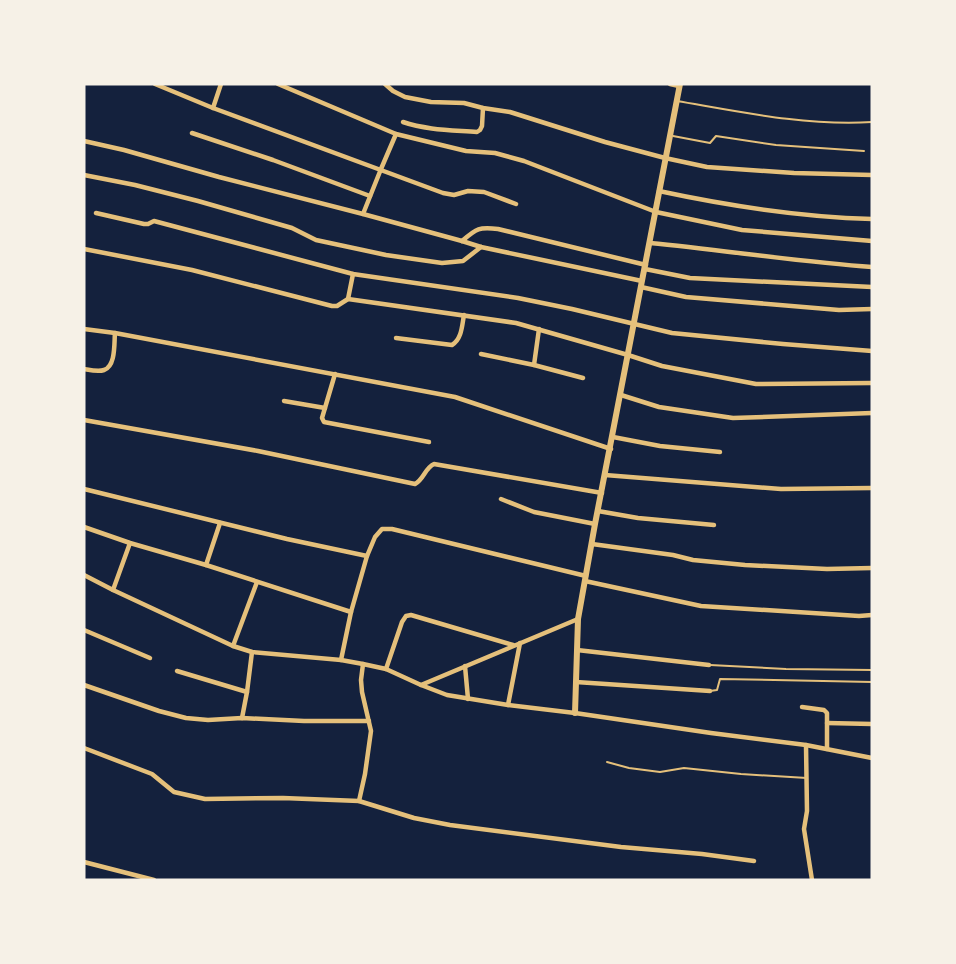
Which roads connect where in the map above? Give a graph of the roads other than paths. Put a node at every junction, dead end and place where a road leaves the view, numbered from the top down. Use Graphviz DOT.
graph roads {
  1 [pos="156,84"];
  2 [pos="221,84"];
  3 [pos="278,84"];
  4 [pos="385,84"];
  5 [pos="669,84"];
  6 [pos="680,85"];
  7 [pos="677,100"];
  8 [pos="213,108"];
  9 [pos="483,108"];
  10 [pos="403,122"];
  11 [pos="872,122"];
  12 [pos="192,134"];
  13 [pos="396,134"];
  14 [pos="670,136"];
  15 [pos="84,141"];
  16 [pos="864,151"];
  17 [pos="665,158"];
  18 [pos="381,169"];
  19 [pos="872,175"];
  20 [pos="84,176"];
  21 [pos="659,191"];
  22 [pos="370,196"];
  23 [pos="516,204"];
  24 [pos="656,212"];
  25 [pos="96,213"];
  26 [pos="363,214"];
  27 [pos="872,219"];
  28 [pos="462,241"];
  29 [pos="872,242"];
  30 [pos="650,243"];
  31 [pos="481,247"];
  32 [pos="84,249"];
  33 [pos="645,267"];
  34 [pos="872,267"];
  35 [pos="352,273"];
  36 [pos="642,284"];
  37 [pos="872,287"];
  38 [pos="348,298"];
  39 [pos="872,309"];
  40 [pos="464,315"];
  41 [pos="634,323"];
  42 [pos="84,329"];
  43 [pos="539,329"];
  44 [pos="115,333"];
  45 [pos="396,338"];
  46 [pos="872,351"];
  47 [pos="481,354"];
  48 [pos="628,355"];
  49 [pos="534,365"];
  50 [pos="84,369"];
  51 [pos="335,374"];
  52 [pos="583,378"];
  53 [pos="872,383"];
  54 [pos="621,395"];
  55 [pos="284,401"];
  56 [pos="325,408"];
  57 [pos="872,413"];
  58 [pos="84,420"];
  59 [pos="613,437"];
  60 [pos="429,442"];
  61 [pos="611,448"];
  62 [pos="720,452"];
  63 [pos="605,475"];
  64 [pos="872,488"];
  65 [pos="84,489"];
  66 [pos="602,493"];
  67 [pos="501,499"];
  68 [pos="598,511"];
  69 [pos="220,523"];
  70 [pos="595,524"];
  71 [pos="714,525"];
  72 [pos="84,527"];
  73 [pos="130,543"];
  74 [pos="592,544"];
  75 [pos="367,556"];
  76 [pos="207,565"];
  77 [pos="872,568"];
  78 [pos="84,575"];
  79 [pos="586,578"];
  80 [pos="257,582"];
  81 [pos="113,590"];
  82 [pos="351,612"];
  83 [pos="872,615"];
  84 [pos="578,619"];
  85 [pos="85,633"];
  86 [pos="520,644"];
  87 [pos="233,646"];
  88 [pos="514,646"];
  89 [pos="577,650"];
  90 [pos="252,652"];
  91 [pos="150,658"];
  92 [pos="341,660"];
  93 [pos="363,664"];
  94 [pos="709,665"];
  95 [pos="465,666"];
  96 [pos="386,669"];
  97 [pos="872,670"];
  98 [pos="177,671"];
  99 [pos="576,682"];
  100 [pos="872,682"];
  101 [pos="84,685"];
  102 [pos="421,685"];
  103 [pos="710,691"];
  104 [pos="247,692"];
  105 [pos="468,699"];
  106 [pos="508,705"];
  107 [pos="802,707"];
  108 [pos="575,713"];
  109 [pos="242,718"];
  110 [pos="369,721"];
  111 [pos="827,723"];
  112 [pos="872,724"];
  113 [pos="806,745"];
  114 [pos="84,748"];
  115 [pos="827,749"];
  116 [pos="872,758"];
  117 [pos="607,762"];
  118 [pos="807,778"];
  119 [pos="359,801"];
  120 [pos="754,861"];
  121 [pos="84,862"];
  122 [pos="154,880"];
  123 [pos="812,880"];
  1 -- 8 [label="street"];
  2 -- 8 [label="street"];
  3 -- 13 [label="street"];
  4 -- 9 [label="street"];
  5 -- 6 [label="street"];
  6 -- 7 [label="street"];
  7 -- 11 [label="lane"];
  7 -- 14 [label="street"];
  8 -- 18 [label="street"];
  9 -- 10 [label="street"];
  9 -- 17 [label="street"];
  12 -- 22 [label="street"];
  13 -- 18 [label="street"];
  13 -- 24 [label="street"];
  14 -- 16 [label="lane"];
  14 -- 17 [label="street"];
  15 -- 26 [label="street"];
  17 -- 19 [label="street"];
  17 -- 21 [label="street"];
  18 -- 22 [label="street"];
  18 -- 23 [label="street"];
  20 -- 31 [label="street"];
  21 -- 24 [label="street"];
  21 -- 27 [label="street"];
  22 -- 26 [label="street"];
  24 -- 29 [label="street"];
  24 -- 30 [label="street"];
  25 -- 35 [label="street"];
  26 -- 28 [label="street"];
  28 -- 31 [label="street"];
  28 -- 33 [label="street"];
  30 -- 33 [label="street"];
  30 -- 34 [label="street"];
  31 -- 36 [label="street"];
  32 -- 38 [label="street"];
  33 -- 36 [label="street"];
  33 -- 37 [label="street"];
  35 -- 38 [label="street"];
  35 -- 41 [label="street"];
  36 -- 39 [label="street"];
  36 -- 41 [label="street"];
  38 -- 40 [label="street"];
  40 -- 43 [label="street"];
  40 -- 45 [label="street"];
  41 -- 46 [label="street"];
  41 -- 48 [label="street"];
  42 -- 44 [label="street"];
  43 -- 48 [label="street"];
  43 -- 49 [label="street"];
  44 -- 50 [label="street"];
  44 -- 51 [label="street"];
  47 -- 49 [label="street"];
  48 -- 53 [label="street"];
  48 -- 54 [label="street"];
  49 -- 52 [label="street"];
  51 -- 56 [label="street"];
  51 -- 61 [label="street"];
  54 -- 57 [label="street"];
  54 -- 59 [label="street"];
  55 -- 56 [label="street"];
  56 -- 60 [label="street"];
  58 -- 66 [label="street"];
  59 -- 61 [label="street"];
  59 -- 62 [label="street"];
  61 -- 63 [label="street"];
  63 -- 64 [label="street"];
  63 -- 66 [label="street"];
  65 -- 69 [label="street"];
  66 -- 68 [label="street"];
  67 -- 70 [label="street"];
  68 -- 70 [label="street"];
  68 -- 71 [label="street"];
  69 -- 75 [label="street"];
  69 -- 76 [label="street"];
  70 -- 74 [label="street"];
  72 -- 73 [label="street"];
  73 -- 76 [label="street"];
  73 -- 81 [label="street"];
  74 -- 77 [label="street"];
  74 -- 79 [label="street"];
  75 -- 79 [label="street"];
  75 -- 82 [label="street"];
  76 -- 80 [label="street"];
  78 -- 81 [label="street"];
  79 -- 83 [label="street"];
  79 -- 84 [label="street"];
  80 -- 82 [label="street"];
  80 -- 87 [label="street"];
  81 -- 87 [label="street"];
  82 -- 92 [label="street"];
  84 -- 86 [label="street"];
  84 -- 89 [label="street"];
  85 -- 91 [label="street"];
  86 -- 88 [label="street"];
  86 -- 106 [label="street"];
  87 -- 90 [label="street"];
  88 -- 95 [label="street"];
  88 -- 96 [label="street"];
  89 -- 94 [label="street"];
  89 -- 99 [label="street"];
  90 -- 92 [label="street"];
  90 -- 104 [label="street"];
  92 -- 93 [label="street"];
  93 -- 96 [label="street"];
  93 -- 110 [label="street"];
  94 -- 97 [label="lane"];
  95 -- 102 [label="street"];
  95 -- 105 [label="street"];
  96 -- 102 [label="street"];
  98 -- 104 [label="street"];
  99 -- 103 [label="street"];
  99 -- 108 [label="street"];
  100 -- 103 [label="lane"];
  101 -- 109 [label="street"];
  102 -- 105 [label="street"];
  104 -- 109 [label="street"];
  105 -- 106 [label="street"];
  106 -- 108 [label="street"];
  107 -- 111 [label="street"];
  108 -- 113 [label="street"];
  109 -- 110 [label="street"];
  110 -- 119 [label="street"];
  111 -- 112 [label="street"];
  111 -- 115 [label="street"];
  113 -- 115 [label="street"];
  113 -- 118 [label="street"];
  114 -- 119 [label="street"];
  115 -- 116 [label="street"];
  117 -- 118 [label="lane"];
  118 -- 123 [label="street"];
  119 -- 120 [label="street"];
  121 -- 122 [label="street"];
}
